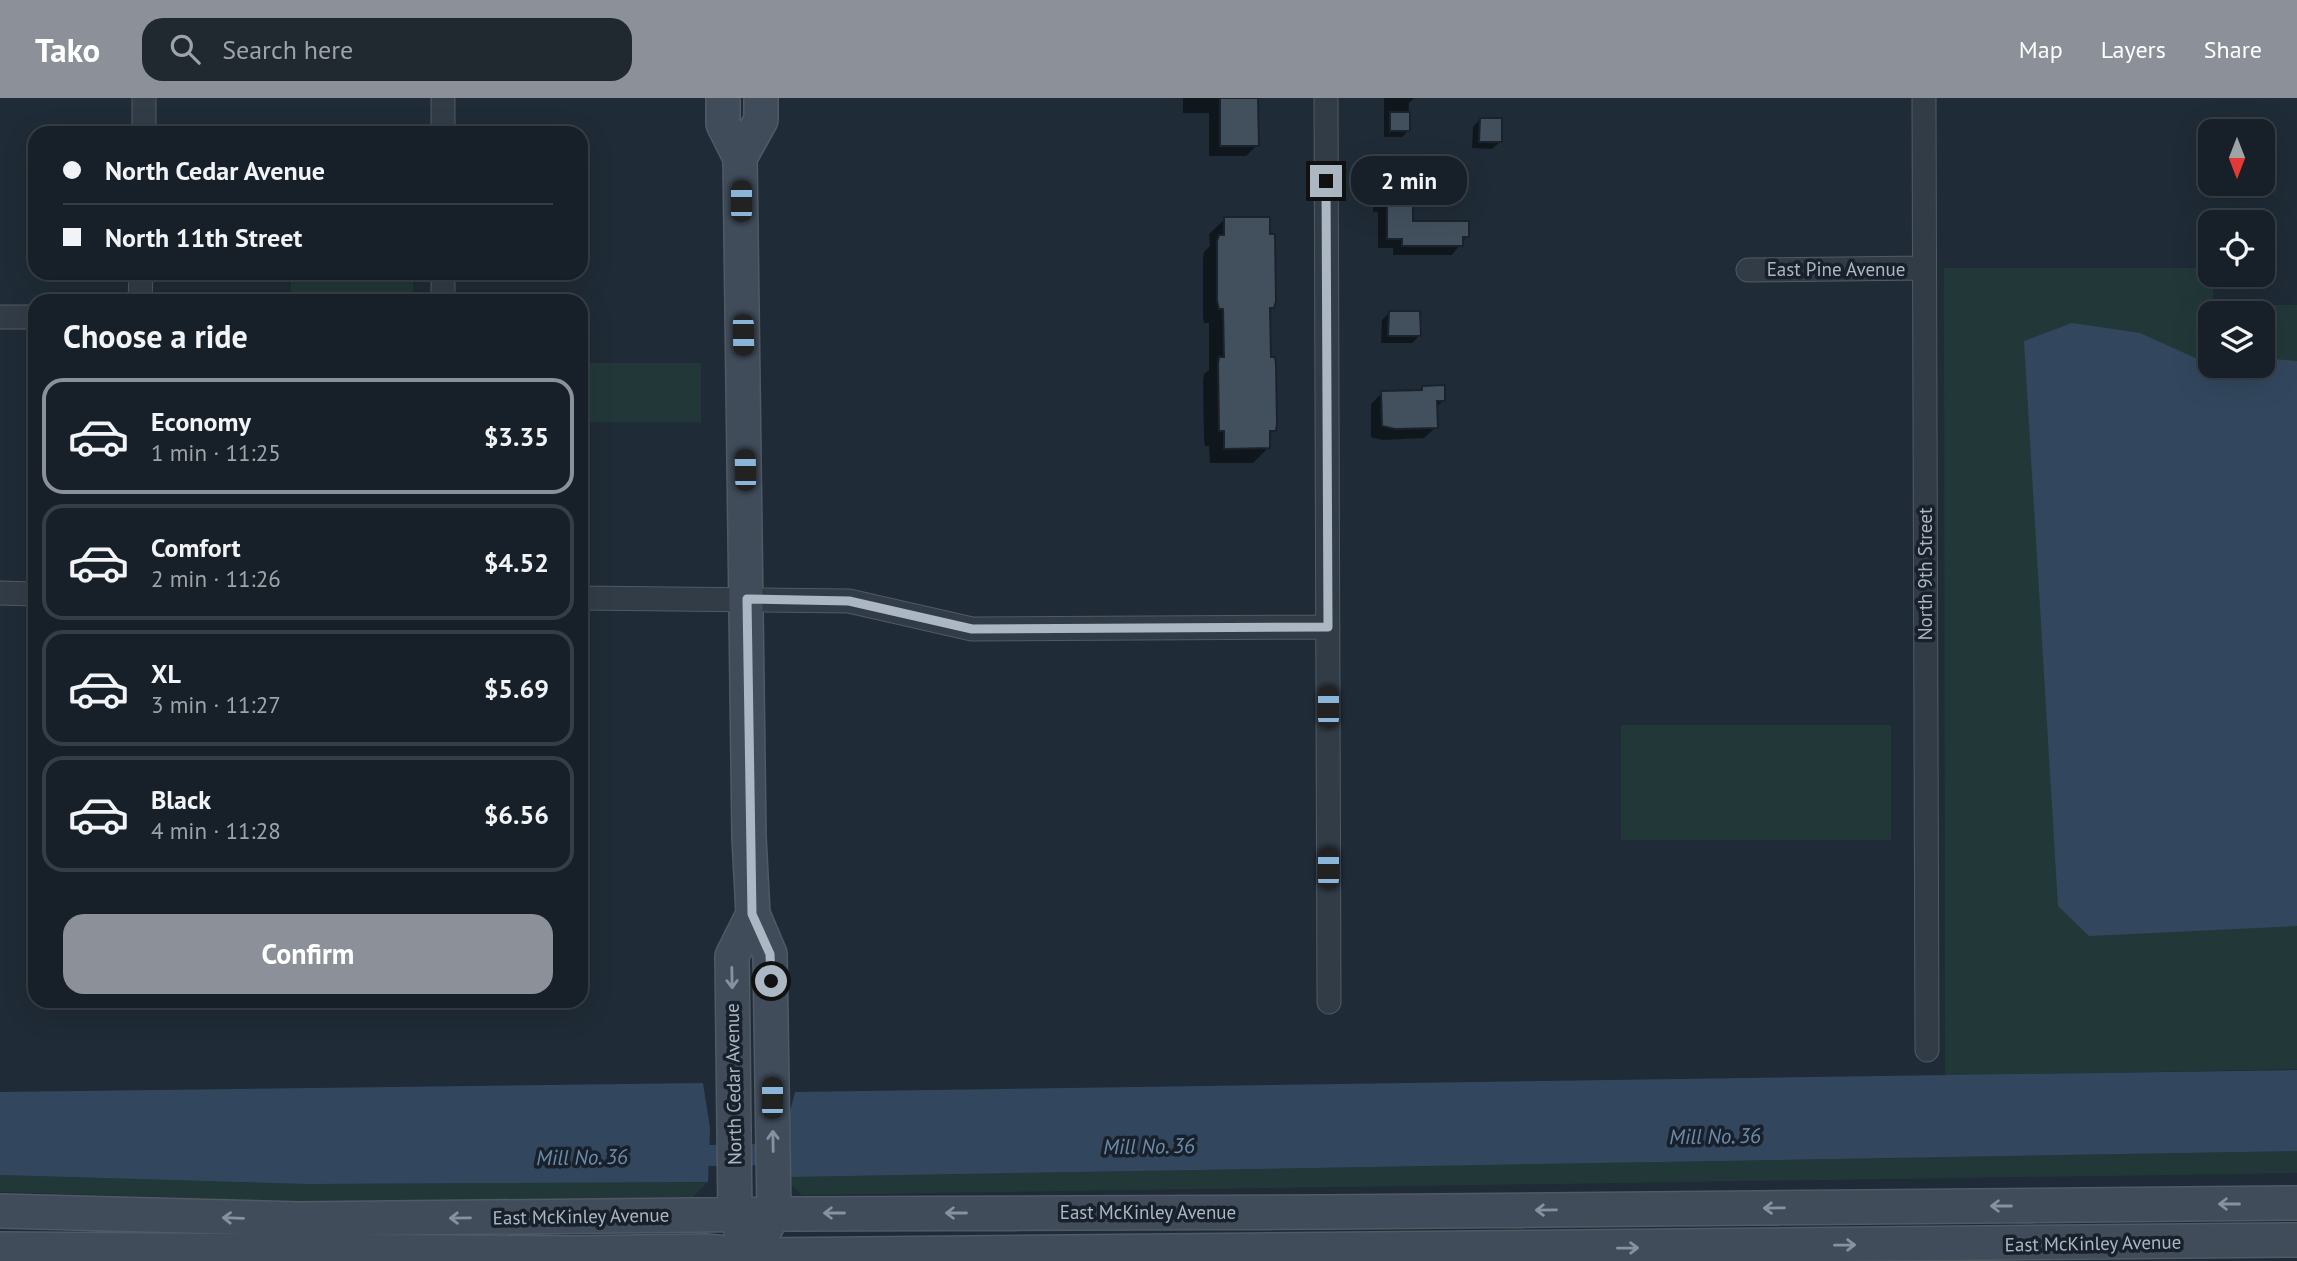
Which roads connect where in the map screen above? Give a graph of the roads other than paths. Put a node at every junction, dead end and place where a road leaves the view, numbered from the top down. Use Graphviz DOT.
graph roads {
  1 [pos="144,98"];
  2 [pos="443,98"];
  3 [pos="723,98"];
  4 [pos="1326,98"];
  5 [pos="1924,98"];
  6 [pos="763,105"];
  7 [pos="144,126"];
  8 [pos="443,126"];
  9 [pos="740,158"];
  10 [pos="1924,268"];
  11 [pos="1748,270"];
  12 [pos="0,317"];
  13 [pos="28,317"];
  14 [pos="0,593"];
  15 [pos="28,594"];
  16 [pos="588,597"];
  17 [pos="747,599"];
  18 [pos="1328,627"];
  19 [pos="752,914"];
  20 [pos="1329,1002"];
  21 [pos="1927,1051"];
  22 [pos="773,1199"];
  23 [pos="735,1200"];
  24 [pos="2297,1203"];
  25 [pos="1905,1206"];
  26 [pos="0,1211"];
  27 [pos="1327,1212"];
  28 [pos="2297,1240"];
  29 [pos="0,1249"];
  30 [pos="1157,1252"];
  31 [pos="1906,1253"];
  32 [pos="304,1256"];
  33 [pos="1061,1257"];
  34 [pos="751,1258"];
  1 -- 7 [label="street"];
  2 -- 8 [label="street"];
  3 -- 9 [label="main road, North Cedar Avenue"];
  4 -- 18 [label="street"];
  5 -- 10 [label="street, North 9th Street"];
  6 -- 9 [label="main road, North Cedar Avenue"];
  9 -- 17 [label="main road, North Cedar Avenue"];
  10 -- 11 [label="street, East Pine Avenue"];
  10 -- 21 [label="street, North 9th Street"];
  12 -- 13 [label="street"];
  14 -- 15 [label="street"];
  16 -- 17 [label="street"];
  17 -- 18 [label="street"];
  17 -- 19 [label="main road, North Cedar Avenue"];
  18 -- 20 [label="street"];
  22 -- 19 [label="main road, North Cedar Avenue, one-way"];
  19 -- 23 [label="main road, North Cedar Avenue, one-way"];
  22 -- 23 [label="main road, East McKinley Avenue"];
  27 -- 22 [label="main road, East McKinley Avenue, one-way"];
  22 -- 34 [label="main road, North Cedar Avenue"];
  23 -- 26 [label="main road, East McKinley Avenue, one-way"];
  23 -- 34 [label="main road, North Cedar Avenue"];
  24 -- 25 [label="main road, East McKinley Avenue, one-way"];
  25 -- 27 [label="main road, East McKinley Avenue, one-way"];
  25 -- 31 [label="street"];
  27 -- 30 [label="main road"];
  28 -- 31 [label="main road, East McKinley Avenue"];
  29 -- 32 [label="main road, East McKinley Avenue"];
  30 -- 31 [label="main road, East McKinley Avenue, one-way"];
  30 -- 33 [label="main road, East McKinley Avenue"];
  32 -- 34 [label="main road, East McKinley Avenue"];
  33 -- 34 [label="main road, East McKinley Avenue"];
}
